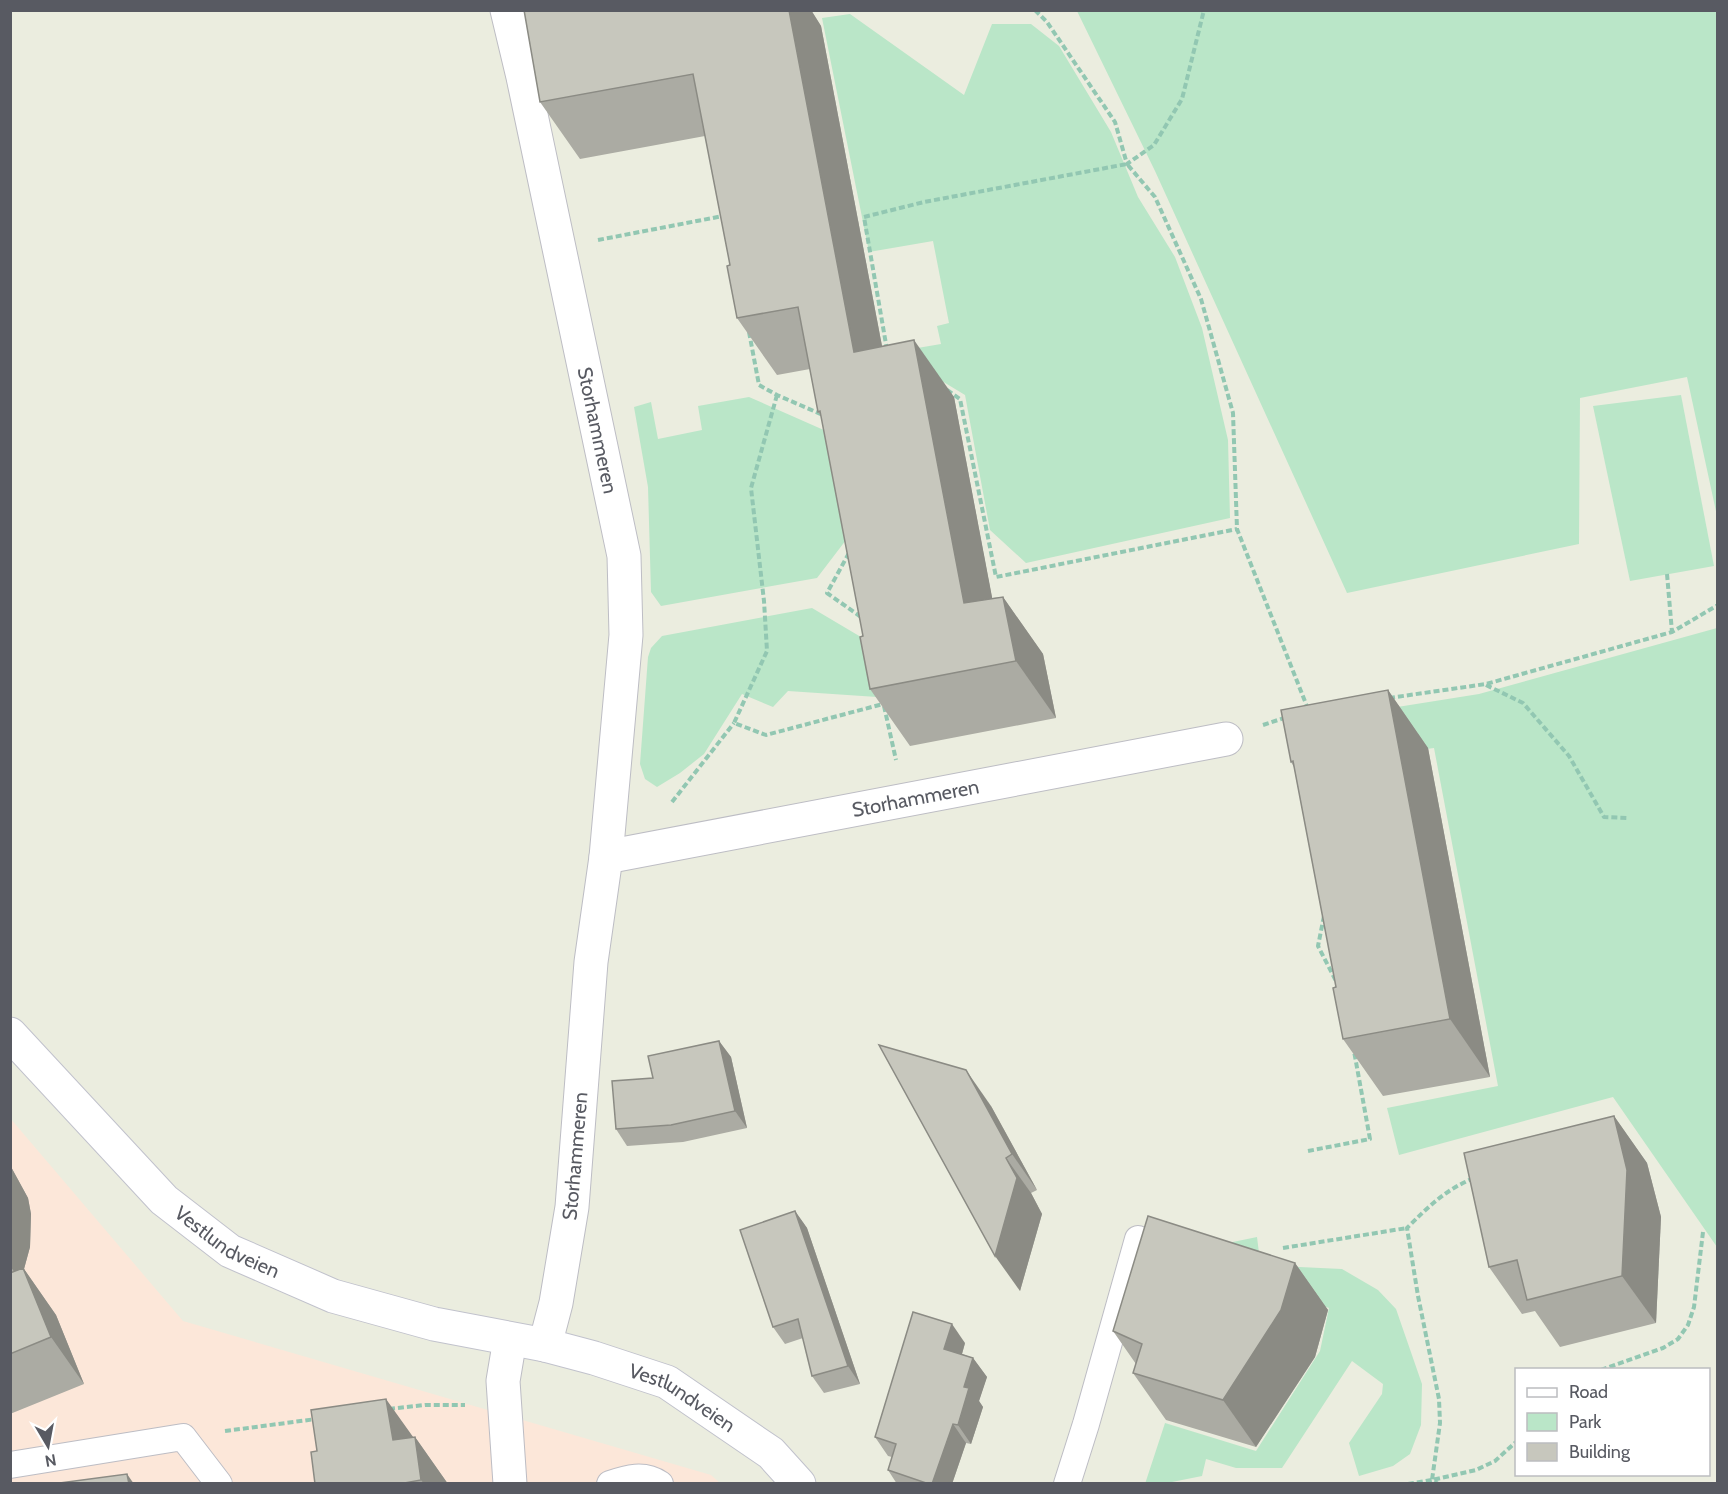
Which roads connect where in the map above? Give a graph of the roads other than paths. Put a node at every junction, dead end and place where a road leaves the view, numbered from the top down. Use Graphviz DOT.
graph roads {
  1 [pos="507,10"];
  2 [pos="1226,739"];
  3 [pos="619,854"];
  4 [pos="10,1034"];
  5 [pos="1138,1239"];
  6 [pos="510,1339"];
  7 [pos="545,1345"];
  8 [pos="10,1465"];
  9 [pos="219,1484"];
  10 [pos="510,1484"];
  11 [pos="610,1484"];
  12 [pos="660,1484"];
  13 [pos="799,1484"];
  14 [pos="1067,1484"];
  1 -- 3 [label="street, Storhammeren"];
  2 -- 3 [label="street, Storhammeren"];
  3 -- 7 [label="street, Storhammeren"];
  4 -- 6 [label="street, Vestlundveien"];
  5 -- 14 [label="lane"];
  6 -- 7 [label="street, Vestlundveien"];
  6 -- 10 [label="street"];
  7 -- 13 [label="street, Vestlundveien"];
  8 -- 9 [label="lane"];
  11 -- 12 [label="lane"];
}
